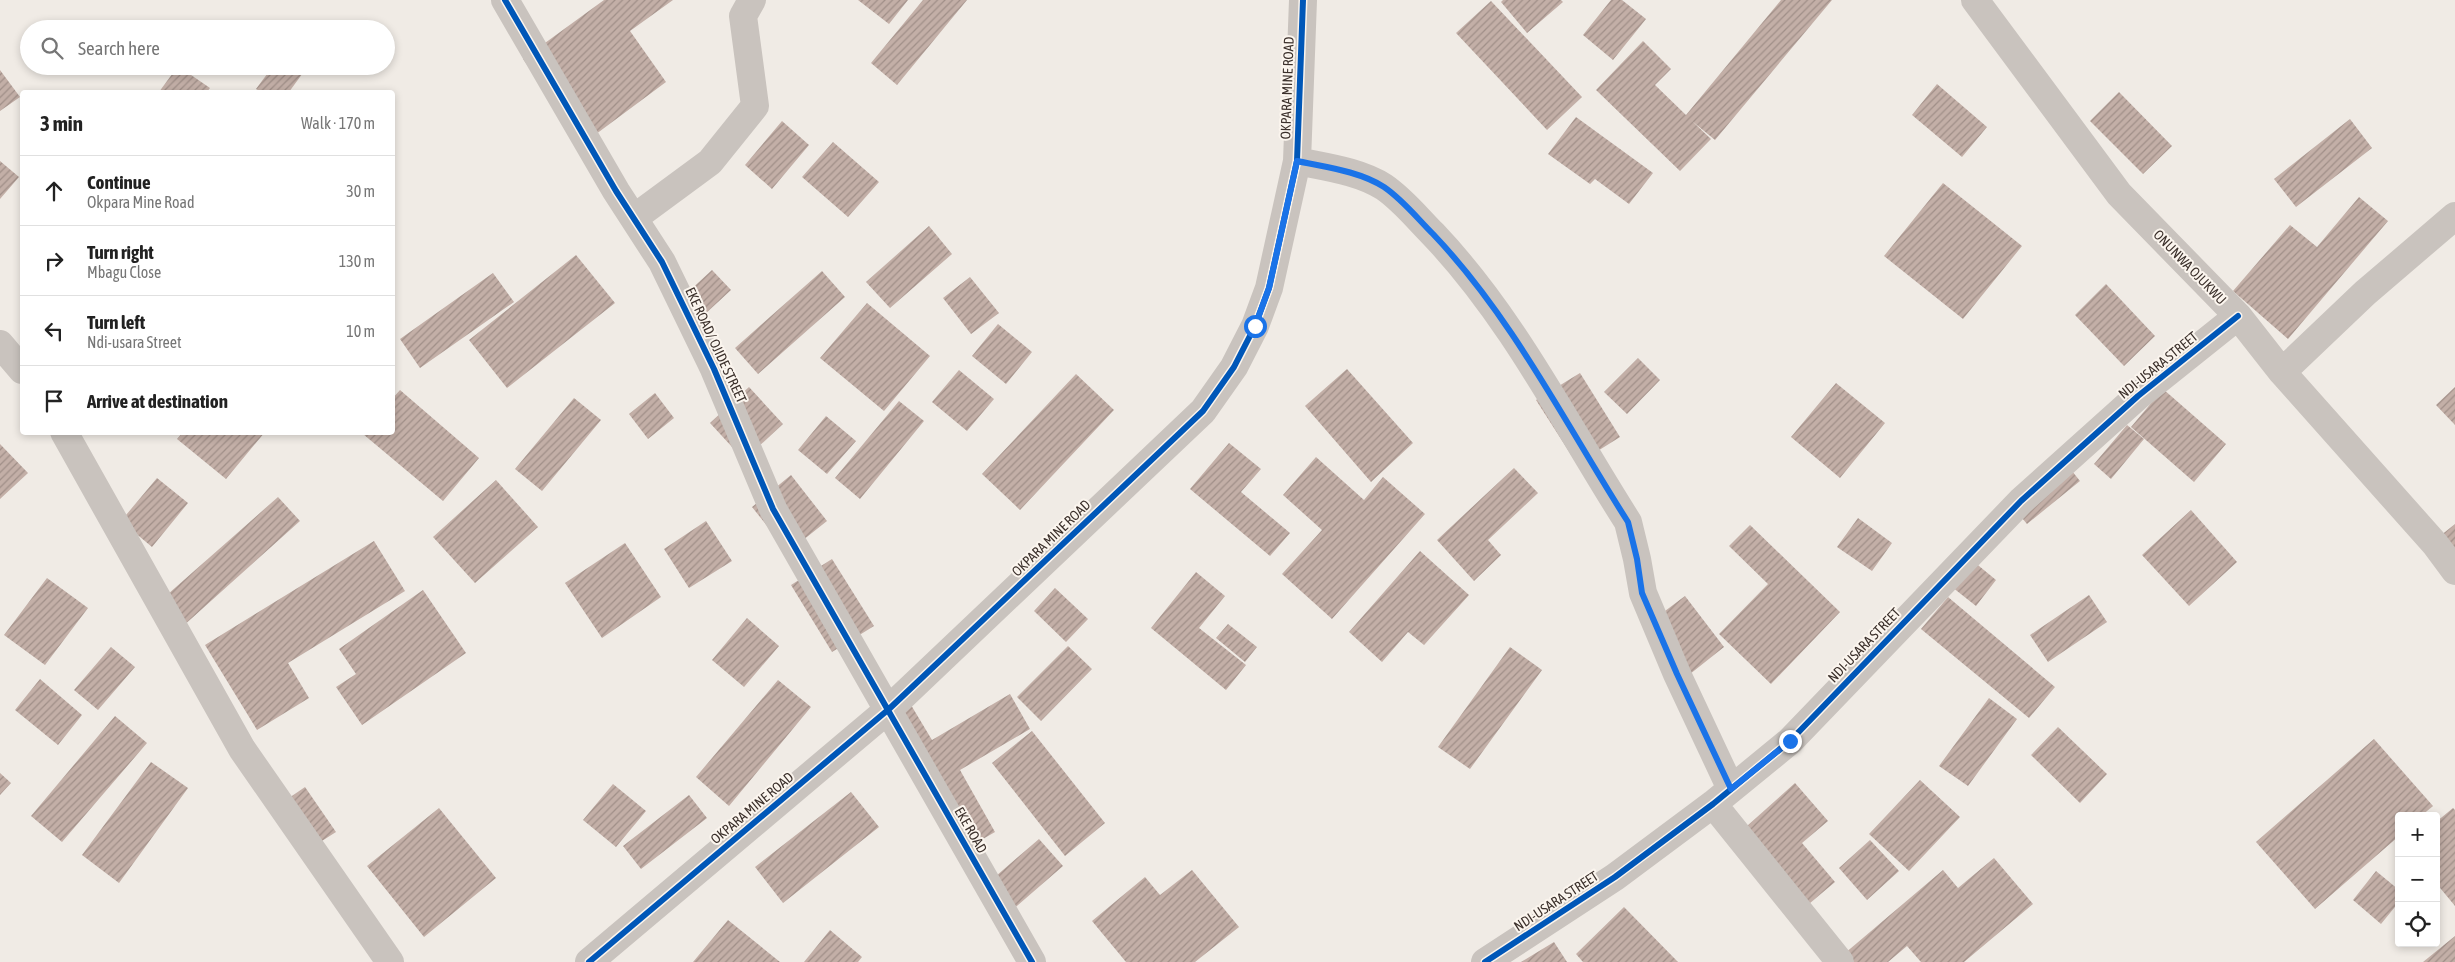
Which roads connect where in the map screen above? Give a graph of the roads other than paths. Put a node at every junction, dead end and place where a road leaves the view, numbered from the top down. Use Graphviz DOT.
graph roads {
  1 [pos="505,0"];
  2 [pos="752,0"];
  3 [pos="1303,0"];
  4 [pos="1975,0"];
  5 [pos="1297,161"];
  6 [pos="2455,216"];
  7 [pos="634,218"];
  8 [pos="2238,316"];
  9 [pos="0,344"];
  10 [pos="20,368"];
  11 [pos="2282,372"];
  12 [pos="66,435"];
  13 [pos="2455,571"];
  14 [pos="889,709"];
  15 [pos="1722,796"];
  16 [pos="390,962"];
  17 [pos="589,962"];
  18 [pos="1032,962"];
  19 [pos="1485,962"];
  20 [pos="1840,962"];
  1 -- 7 [label="street, EKE ROAD/ OJIDE STREET"];
  2 -- 7 [label="street"];
  3 -- 5 [label="street, OKPARA MINE ROAD"];
  4 -- 8 [label="street, ONUNWA OJUKWU"];
  5 -- 14 [label="street, OKPARA MINE ROAD"];
  5 -- 15 [label="street"];
  6 -- 11 [label="street"];
  7 -- 14 [label="street, EKE ROAD/ OJIDE STREET"];
  8 -- 11 [label="street, ONUNWA OJUKWU"];
  8 -- 15 [label="street, NDI-USARA STREET"];
  9 -- 10 [label="street"];
  11 -- 13 [label="street, ONUNWA OJUKWU"];
  12 -- 16 [label="street"];
  14 -- 17 [label="street, OKPARA MINE ROAD"];
  14 -- 18 [label="street, EKE ROAD"];
  15 -- 19 [label="street, NDI-USARA STREET"];
  15 -- 20 [label="street"];
}
